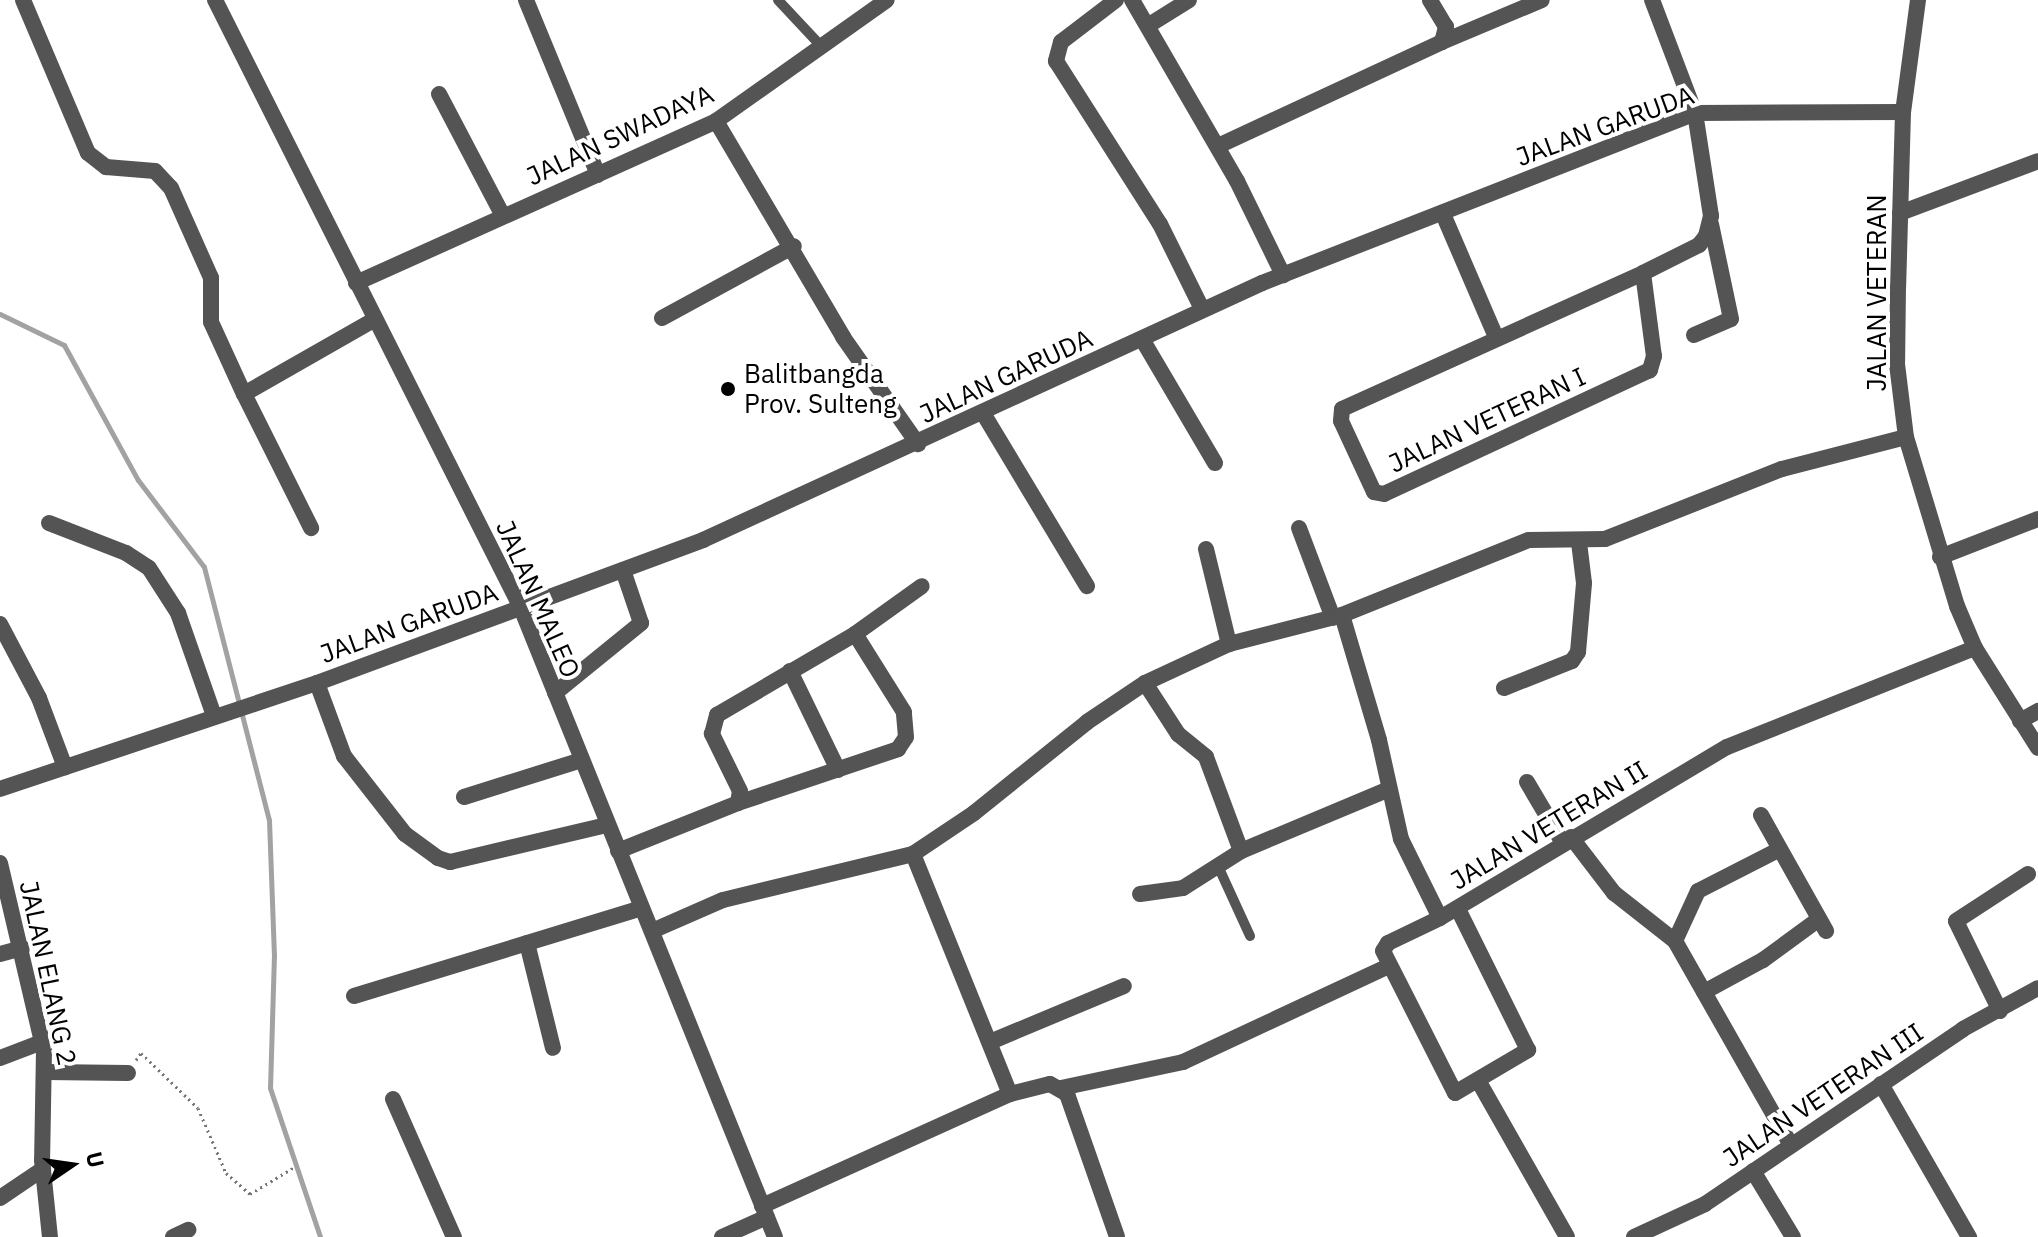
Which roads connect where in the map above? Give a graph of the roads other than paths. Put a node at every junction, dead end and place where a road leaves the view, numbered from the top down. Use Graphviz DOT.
graph roads {
  1 [pos="23,0"];
  2 [pos="215,0"];
  3 [pos="526,0"];
  4 [pos="778,0"];
  5 [pos="887,0"];
  6 [pos="1116,0"];
  7 [pos="1132,0"];
  8 [pos="1189,0"];
  9 [pos="1430,0"];
  10 [pos="1542,0"];
  11 [pos="1652,0"];
  12 [pos="1918,0"];
  13 [pos="1149,25"];
  14 [pos="1442,42"];
  15 [pos="822,47"];
  16 [pos="439,94"];
  17 [pos="1903,112"];
  18 [pos="1695,113"];
  19 [pos="716,121"];
  20 [pos="1218,146"];
  21 [pos="2038,161"];
  22 [pos="598,175"];
  23 [pos="1900,213"];
  24 [pos="1443,214"];
  25 [pos="503,216"];
  26 [pos="1711,222"];
  27 [pos="794,246"];
  28 [pos="1643,273"];
  29 [pos="1283,275"];
  30 [pos="356,283"];
  31 [pos="1202,309"];
  32 [pos="662,318"];
  33 [pos="372,321"];
  34 [pos="1694,335"];
  35 [pos="1496,337"];
  36 [pos="1142,339"];
  37 [pos="244,394"];
  38 [pos="983,413"];
  39 [pos="1906,437"];
  40 [pos="918,444"];
  41 [pos="1215,463"];
  42 [pos="2038,519"];
  43 [pos="49,523"];
  44 [pos="311,528"];
  45 [pos="1299,528"];
  46 [pos="1579,542"];
  47 [pos="1206,549"];
  48 [pos="1940,557"];
  49 [pos="623,570"];
  50 [pos="922,586"];
  51 [pos="1087,586"];
  52 [pos="521,608"];
  53 [pos="1338,616"];
  54 [pos="0,624"];
  55 [pos="855,634"];
  56 [pos="1229,644"];
  57 [pos="1975,648"];
  58 [pos="790,671"];
  59 [pos="317,683"];
  60 [pos="1145,683"];
  61 [pos="1504,688"];
  62 [pos="555,693"];
  63 [pos="2038,711"];
  64 [pos="221,714"];
  65 [pos="2020,721"];
  66 [pos="2038,748"];
  67 [pos="581,760"];
  68 [pos="65,767"];
  69 [pos="838,770"];
  70 [pos="1527,782"];
  71 [pos="0,789"];
  72 [pos="1389,789"];
  73 [pos="464,797"];
  74 [pos="738,803"];
  75 [pos="1761,815"];
  76 [pos="607,825"];
  77 [pos="1567,840"];
  78 [pos="1778,850"];
  79 [pos="618,851"];
  80 [pos="1241,851"];
  81 [pos="913,854"];
  82 [pos="0,863"];
  83 [pos="1218,866"];
  84 [pos="2028,874"];
  85 [pos="1140,894"];
  86 [pos="642,908"];
  87 [pos="1458,909"];
  88 [pos="1440,918"];
  89 [pos="652,931"];
  90 [pos="1250,936"];
  91 [pos="1675,941"];
  92 [pos="527,943"];
  93 [pos="22,948"];
  94 [pos="0,954"];
  95 [pos="1389,966"];
  96 [pos="1124,986"];
  97 [pos="2038,988"];
  98 [pos="1704,992"];
  99 [pos="354,996"];
  100 [pos="2000,1011"];
  101 [pos="42,1042"];
  102 [pos="990,1042"];
  103 [pos="553,1048"];
  104 [pos="0,1058"];
  105 [pos="46,1072"];
  106 [pos="128,1073"];
  107 [pos="1479,1082"];
  108 [pos="1881,1084"];
  109 [pos="1061,1088"];
  110 [pos="1010,1094"];
  111 [pos="393,1099"];
  112 [pos="1791,1145"];
  113 [pos="43,1169"];
  114 [pos="1753,1171"];
  115 [pos="0,1198"];
  116 [pos="764,1212"];
  117 [pos="50,1237"];
  118 [pos="454,1237"];
  119 [pos="722,1237"];
  120 [pos="775,1237"];
  121 [pos="1117,1237"];
  122 [pos="1567,1237"];
  123 [pos="1634,1237"];
  124 [pos="1793,1237"];
  125 [pos="1969,1237"];
  1 -- 37 [label="street"];
  2 -- 30 [label="street, JALAN MALEO"];
  3 -- 22 [label="street"];
  4 -- 15 [label="lane"];
  5 -- 15 [label="street, JALAN SWADAYA"];
  6 -- 31 [label="street"];
  7 -- 13 [label="street"];
  8 -- 13 [label="street"];
  9 -- 14 [label="street"];
  10 -- 14 [label="street"];
  11 -- 18 [label="street"];
  12 -- 17 [label="street, JALAN VETERAN"];
  13 -- 20 [label="street"];
  14 -- 20 [label="street"];
  15 -- 19 [label="street, JALAN SWADAYA"];
  16 -- 25 [label="street"];
  17 -- 18 [label="street, JALAN GARUDA"];
  17 -- 23 [label="street, JALAN VETERAN"];
  18 -- 24 [label="street, JALAN GARUDA"];
  18 -- 26 [label="street"];
  19 -- 22 [label="street, JALAN SWADAYA"];
  19 -- 27 [label="street"];
  20 -- 29 [label="street"];
  21 -- 23 [label="street"];
  22 -- 25 [label="street, JALAN SWADAYA"];
  23 -- 39 [label="street, JALAN VETERAN"];
  24 -- 29 [label="street, JALAN GARUDA"];
  24 -- 35 [label="street"];
  25 -- 30 [label="street, JALAN SWADAYA"];
  26 -- 28 [label="street, JALAN VETERAN I"];
  26 -- 34 [label="street"];
  27 -- 32 [label="street"];
  27 -- 40 [label="street"];
  28 -- 35 [label="street, JALAN VETERAN I"];
  28 -- 35 [label="street, JALAN VETERAN I"];
  29 -- 31 [label="street, JALAN GARUDA"];
  30 -- 33 [label="street, JALAN MALEO"];
  31 -- 36 [label="street, JALAN GARUDA"];
  33 -- 37 [label="street"];
  33 -- 52 [label="street, JALAN MALEO"];
  36 -- 38 [label="street, JALAN GARUDA"];
  36 -- 41 [label="street"];
  37 -- 44 [label="street"];
  38 -- 40 [label="street, JALAN GARUDA"];
  38 -- 51 [label="street"];
  39 -- 46 [label="street"];
  39 -- 48 [label="street, JALAN VETERAN"];
  40 -- 49 [label="street, JALAN GARUDA"];
  42 -- 48 [label="street"];
  43 -- 64 [label="street"];
  45 -- 53 [label="street, JALAN VETERAN II"];
  46 -- 53 [label="street"];
  46 -- 61 [label="street"];
  47 -- 56 [label="street"];
  48 -- 57 [label="street, JALAN VETERAN"];
  49 -- 52 [label="street, JALAN GARUDA"];
  49 -- 62 [label="street"];
  50 -- 55 [label="street"];
  52 -- 59 [label="street, JALAN GARUDA"];
  52 -- 62 [label="street, JALAN MALEO"];
  53 -- 56 [label="street"];
  53 -- 72 [label="street, JALAN VETERAN II"];
  54 -- 68 [label="street"];
  55 -- 58 [label="street"];
  55 -- 69 [label="street"];
  56 -- 60 [label="street"];
  57 -- 65 [label="street, JALAN VETERAN"];
  57 -- 77 [label="street, JALAN VETERAN II"];
  58 -- 69 [label="street"];
  58 -- 74 [label="street"];
  59 -- 64 [label="street, JALAN GARUDA"];
  59 -- 76 [label="street"];
  60 -- 80 [label="street"];
  60 -- 81 [label="street"];
  62 -- 67 [label="street, JALAN MALEO"];
  63 -- 65 [label="street"];
  64 -- 68 [label="street, JALAN GARUDA"];
  65 -- 66 [label="street, JALAN VETERAN"];
  67 -- 73 [label="street"];
  67 -- 76 [label="street, JALAN MALEO"];
  68 -- 71 [label="street, JALAN GARUDA"];
  69 -- 74 [label="street"];
  70 -- 77 [label="street"];
  72 -- 80 [label="street"];
  72 -- 88 [label="street, JALAN VETERAN II"];
  74 -- 79 [label="street"];
  75 -- 78 [label="street"];
  76 -- 79 [label="street, JALAN MALEO"];
  77 -- 87 [label="street, JALAN VETERAN II"];
  77 -- 91 [label="street"];
  78 -- 91 [label="street"];
  78 -- 98 [label="street"];
  79 -- 86 [label="street, JALAN MALEO"];
  80 -- 83 [label="street"];
  81 -- 89 [label="street"];
  81 -- 102 [label="street"];
  82 -- 93 [label="street, JALAN ELANG 2"];
  83 -- 85 [label="street"];
  83 -- 90 [label="lane"];
  84 -- 100 [label="street"];
  86 -- 89 [label="street, JALAN MALEO"];
  86 -- 92 [label="street"];
  87 -- 88 [label="street, JALAN VETERAN II"];
  87 -- 107 [label="street"];
  88 -- 95 [label="street"];
  89 -- 116 [label="street, JALAN MALEO"];
  91 -- 98 [label="street"];
  92 -- 99 [label="street"];
  92 -- 103 [label="street"];
  93 -- 94 [label="street"];
  93 -- 101 [label="street, JALAN ELANG 2"];
  95 -- 107 [label="street"];
  95 -- 109 [label="street"];
  96 -- 102 [label="street"];
  97 -- 100 [label="street, JALAN VETERAN III"];
  98 -- 112 [label="street"];
  100 -- 108 [label="street, JALAN VETERAN III"];
  101 -- 104 [label="street"];
  101 -- 105 [label="street, JALAN ELANG 2"];
  102 -- 110 [label="street"];
  105 -- 106 [label="street"];
  105 -- 113 [label="street, JALAN ELANG 2"];
  107 -- 122 [label="street"];
  108 -- 112 [label="street, JALAN VETERAN III"];
  108 -- 125 [label="street"];
  109 -- 110 [label="street"];
  109 -- 121 [label="street"];
  110 -- 116 [label="street"];
  111 -- 118 [label="street"];
  112 -- 114 [label="street, JALAN VETERAN III"];
  113 -- 115 [label="street"];
  113 -- 117 [label="street, JALAN ELANG 2"];
  114 -- 123 [label="street, JALAN VETERAN III"];
  114 -- 124 [label="street"];
  116 -- 119 [label="street"];
  116 -- 120 [label="street, JALAN MALEO"];
}
